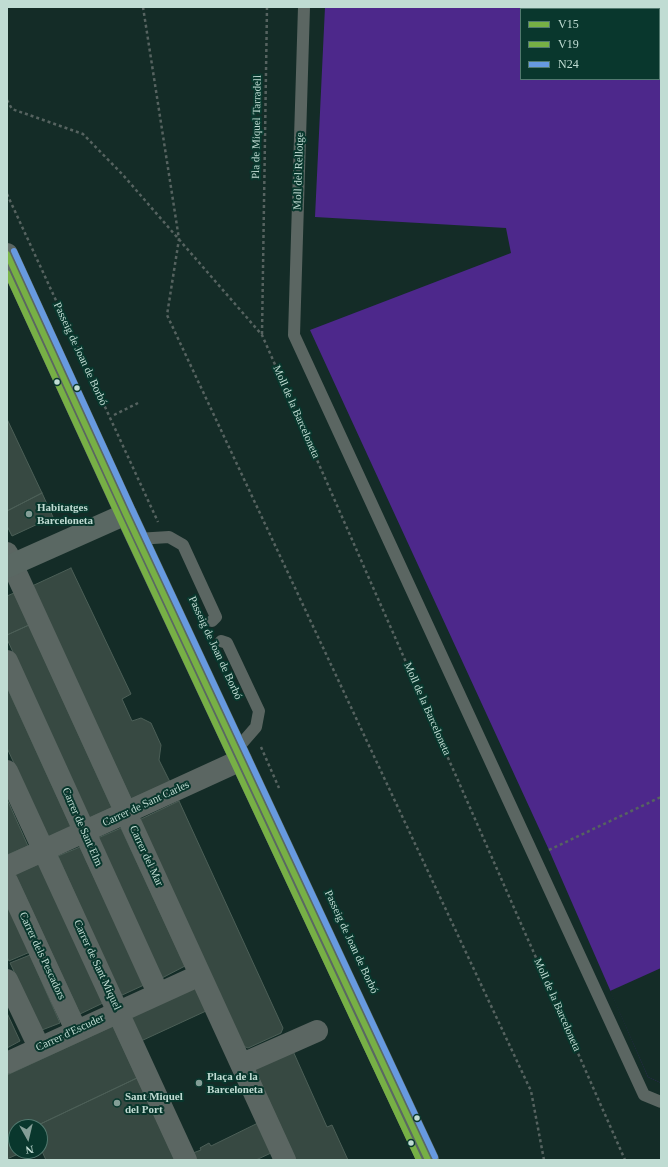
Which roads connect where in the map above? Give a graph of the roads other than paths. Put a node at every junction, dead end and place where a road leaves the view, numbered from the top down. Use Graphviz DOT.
graph roads {
  1 [pos="304,7"];
  2 [pos="7,254"];
  3 [pos="126,514"];
  4 [pos="138,539"];
  5 [pos="9,562"];
  6 [pos="212,622"];
  7 [pos="221,641"];
  8 [pos="7,660"];
  9 [pos="239,755"];
  10 [pos="7,771"];
  11 [pos="126,814"];
  12 [pos="84,833"];
  13 [pos="44,851"];
  14 [pos="7,867"];
  15 [pos="7,881"];
  16 [pos="200,975"];
  17 [pos="7,980"];
  18 [pos="158,993"];
  19 [pos="118,1011"];
  20 [pos="76,1030"];
  21 [pos="317,1031"];
  22 [pos="39,1047"];
  23 [pos="249,1061"];
  24 [pos="7,1062"];
  25 [pos="661,1102"];
  26 [pos="282,1159"];
  27 [pos="186,1160"];
  28 [pos="428,1160"];
  1 -- 25 [label="lane, Moll del Rellotge"];
  2 -- 3 [label="street, Passeig de Joan de Borbó"];
  3 -- 4 [label="street, Passeig de Joan de Borbó"];
  3 -- 5 [label="street"];
  4 -- 6 [label="lane"];
  4 -- 9 [label="street, Passeig de Joan de Borbó"];
  5 -- 11 [label="street, Carrer del Mar"];
  7 -- 9 [label="lane"];
  8 -- 12 [label="street, Carrer de Sant Elm"];
  9 -- 11 [label="street, Carrer de Sant Carles"];
  9 -- 28 [label="street, Passeig de Joan de Borbó"];
  10 -- 13 [label="street, Carrer de Sant Miquel"];
  11 -- 12 [label="street, Carrer de Sant Carles"];
  11 -- 16 [label="street, Carrer del Mar"];
  12 -- 13 [label="street, Carrer de Sant Carles"];
  12 -- 18 [label="street, Carrer de Sant Elm"];
  13 -- 14 [label="street, Carrer de Sant Carles"];
  13 -- 19 [label="street, Carrer de Sant Miquel"];
  15 -- 20 [label="street, Carrer dels Pescadors"];
  16 -- 18 [label="street, Carrer d'Escuder"];
  16 -- 26 [label="street, Carrer del Mar"];
  17 -- 22 [label="street"];
  18 -- 19 [label="street, Carrer d'Escuder"];
  19 -- 20 [label="street, Carrer d'Escuder"];
  19 -- 27 [label="street, Carrer de Sant Miquel"];
  20 -- 22 [label="street, Carrer d'Escuder"];
  21 -- 23 [label="street"];
  22 -- 24 [label="street, Carrer d'Escuder"];
}
